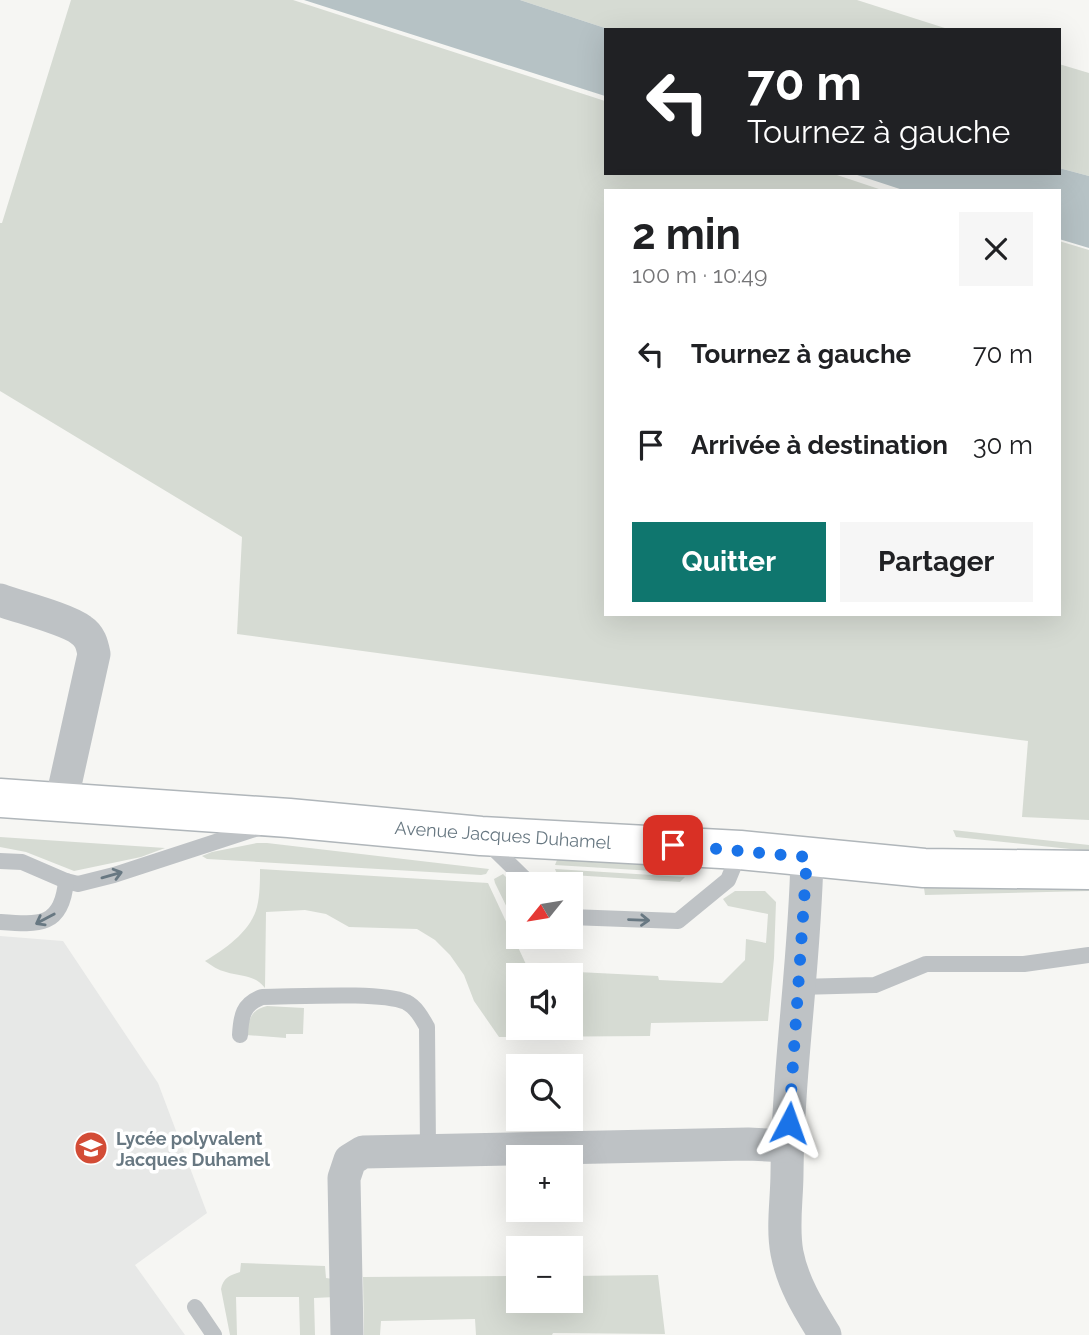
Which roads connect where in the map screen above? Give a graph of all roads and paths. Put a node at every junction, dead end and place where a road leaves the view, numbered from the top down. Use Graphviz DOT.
graph roads {
  1 [pos="0,600"];
  2 [pos="0,798"];
  3 [pos="61,803"];
  4 [pos="289,818"];
  5 [pos="481,836"];
  6 [pos="740,850"];
  7 [pos="807,857"];
  8 [pos="0,860"];
  9 [pos="1089,870"];
  10 [pos="518,872"];
  11 [pos="66,881"];
  12 [pos="583,917"];
  13 [pos="0,922"];
  14 [pos="1089,955"];
  15 [pos="798,987"];
  16 [pos="240,1035"];
  17 [pos="787,1146"];
  18 [pos="428,1150"];
  19 [pos="195,1307"];
  20 [pos="214,1335"];
  21 [pos="347,1335"];
  22 [pos="825,1335"];
  1 -- 3 [label="street"];
  2 -- 3 [label="main road, Avenue Jacques Duhamel"];
  3 -- 4 [label="main road, Avenue Jacques Duhamel"];
  4 -- 5 [label="main road, Avenue Jacques Duhamel"];
  11 -- 4 [label="lane, one-way"];
  5 -- 6 [label="main road, Avenue Jacques Duhamel"];
  5 -- 10 [label="lane"];
  6 -- 7 [label="main road, Avenue Jacques Duhamel"];
  12 -- 6 [label="lane, one-way"];
  7 -- 9 [label="main road, Avenue Jacques Duhamel"];
  7 -- 15 [label="street"];
  8 -- 11 [label="lane"];
  11 -- 13 [label="lane, one-way"];
  14 -- 15 [label="lane"];
  15 -- 17 [label="street"];
  16 -- 18 [label="lane"];
  17 -- 18 [label="street"];
  17 -- 22 [label="street"];
  18 -- 21 [label="street"];
  19 -- 20 [label="lane"];
}
